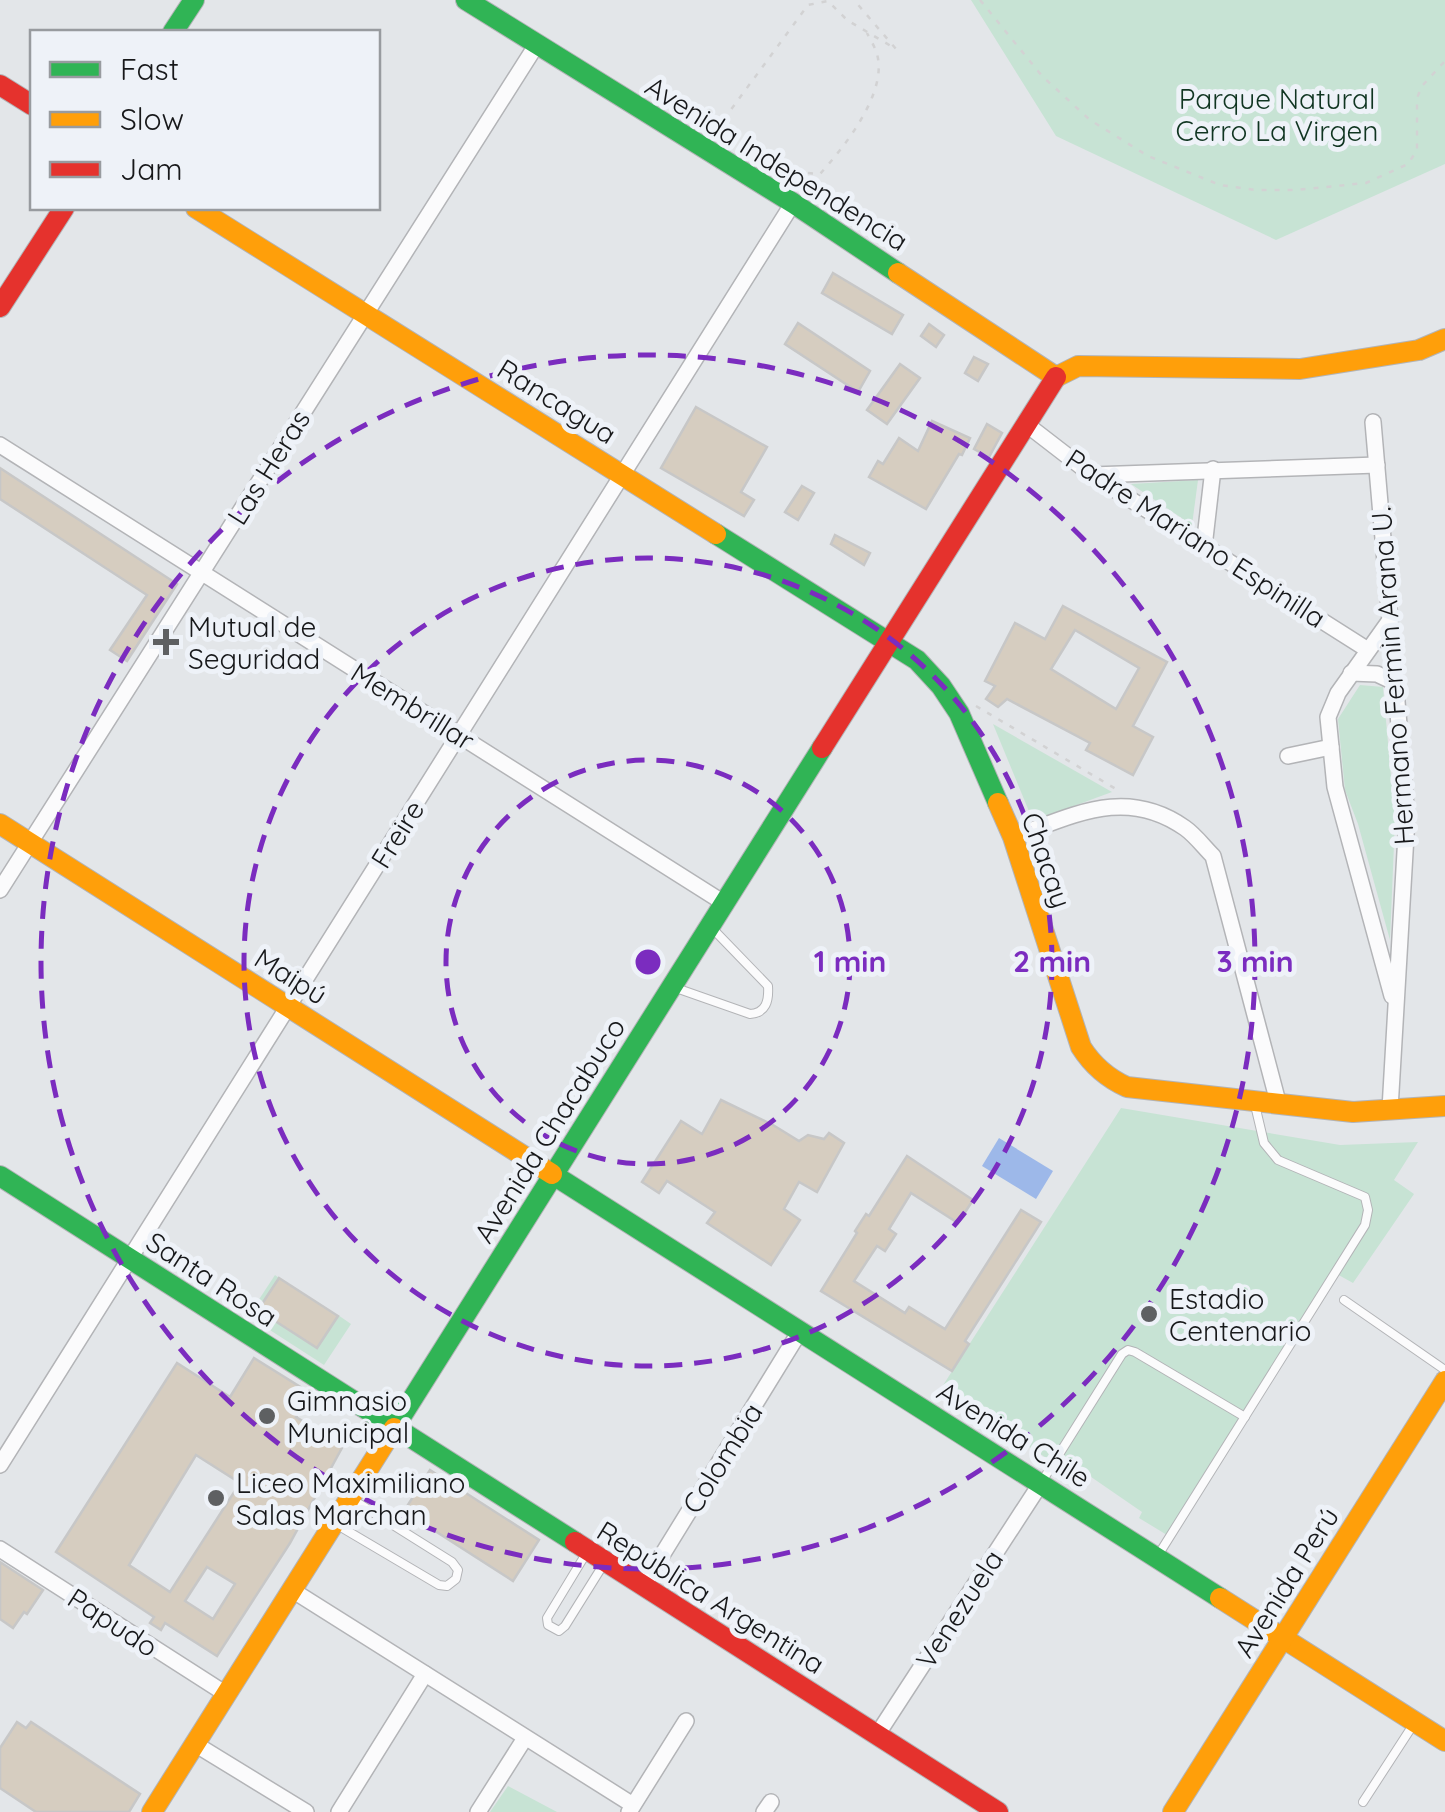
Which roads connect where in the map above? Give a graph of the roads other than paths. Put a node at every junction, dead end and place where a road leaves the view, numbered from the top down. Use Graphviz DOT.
graph roads {
  1 [pos="194,0"];
  2 [pos="466,0"];
  3 [pos="494,7"];
  4 [pos="175,30"];
  5 [pos="536,44"];
  6 [pos="0,84"];
  7 [pos="30,104"];
  8 [pos="793,203"];
  9 [pos="63,210"];
  10 [pos="199,210"];
  11 [pos="0,308"];
  12 [pos="366,314"];
  13 [pos="1445,339"];
  14 [pos="1056,377"];
  15 [pos="1373,422"];
  16 [pos="1026,424"];
  17 [pos="0,444"];
  18 [pos="1377,465"];
  19 [pos="1213,469"];
  20 [pos="623,475"];
  21 [pos="1092,475"];
  22 [pos="1204,547"];
  23 [pos="202,572"];
  24 [pos="1390,620"];
  25 [pos="889,642"];
  26 [pos="1368,650"];
  27 [pos="1351,673"];
  28 [pos="1396,683"];
  29 [pos="459,735"];
  30 [pos="1331,747"];
  31 [pos="1288,756"];
  32 [pos="0,824"];
  33 [pos="1013,837"];
  34 [pos="30,844"];
  35 [pos="0,890"];
  36 [pos="724,904"];
  37 [pos="710,926"];
  38 [pos="672,987"];
  39 [pos="288,1007"];
  40 [pos="1396,1009"];
  41 [pos="1253,1099"];
  42 [pos="1278,1102"];
  43 [pos="1445,1106"];
  44 [pos="1390,1109"];
  45 [pos="554,1175"];
  46 [pos="0,1176"];
  47 [pos="130,1259"];
  48 [pos="1344,1300"];
  49 [pos="800,1331"];
  50 [pos="1445,1370"];
  51 [pos="1445,1381"];
  52 [pos="1245,1417"];
  53 [pos="394,1428"];
  54 [pos="0,1465"];
  55 [pos="1041,1483"];
  56 [pos="350,1498"];
  57 [pos="334,1523"];
  58 [pos="0,1549"];
  59 [pos="596,1556"];
  60 [pos="1157,1557"];
  61 [pos="643,1586"];
  62 [pos="292,1590"];
  63 [pos="1284,1637"];
  64 [pos="425,1674"];
  65 [pos="226,1694"];
  66 [pos="686,1720"];
  67 [pos="1416,1722"];
  68 [pos="878,1735"];
  69 [pos="525,1738"];
  70 [pos="1445,1741"];
  71 [pos="195,1744"];
  72 [pos="937,1773"];
  73 [pos="1363,1802"];
  74 [pos="631,1808"];
  75 [pos="152,1812"];
  76 [pos="306,1812"];
  77 [pos="340,1812"];
  78 [pos="478,1812"];
  79 [pos="976,1812"];
  80 [pos="998,1812"];
  81 [pos="1173,1812"];
  1 -- 4 [label="main road"];
  2 -- 3 [label="main road, Avenida Independencia"];
  3 -- 5 [label="main road, Avenida Independencia"];
  5 -- 8 [label="main road, Avenida Independencia"];
  5 -- 12 [label="street, Las Heras"];
  6 -- 7 [label="main road"];
  8 -- 14 [label="main road, Avenida Independencia"];
  8 -- 20 [label="street, Freire"];
  9 -- 11 [label="main road"];
  10 -- 12 [label="main road, Rancagua"];
  12 -- 20 [label="main road, Rancagua"];
  12 -- 23 [label="street, Las Heras"];
  13 -- 14 [label="main road"];
  14 -- 16 [label="main road, Avenida Chacabuco"];
  15 -- 18 [label="street, Hermano Fermin Arana U."];
  16 -- 21 [label="street, Padre Mariano Espinilla"];
  16 -- 25 [label="main road, Avenida Chacabuco"];
  17 -- 23 [label="street, Membrillar"];
  18 -- 19 [label="street"];
  18 -- 24 [label="street, Hermano Fermin Arana U."];
  19 -- 21 [label="street"];
  19 -- 22 [label="street"];
  20 -- 25 [label="main road, Rancagua"];
  20 -- 29 [label="street, Freire"];
  21 -- 22 [label="street, Padre Mariano Espinilla"];
  22 -- 26 [label="street, Padre Mariano Espinilla"];
  23 -- 29 [label="street, Membrillar"];
  23 -- 34 [label="street, Las Heras"];
  24 -- 26 [label="street"];
  24 -- 28 [label="street, Hermano Fermin Arana U."];
  25 -- 33 [label="main road, Chacay"];
  25 -- 36 [label="main road, Avenida Chacabuco"];
  26 -- 27 [label="street"];
  27 -- 28 [label="street"];
  27 -- 30 [label="street"];
  28 -- 40 [label="street, Hermano Fermin Arana U."];
  29 -- 36 [label="street, Membrillar"];
  29 -- 39 [label="street, Freire"];
  30 -- 31 [label="street"];
  30 -- 40 [label="street"];
  32 -- 34 [label="main road, Maipú"];
  33 -- 41 [label="main road, Chacay"];
  33 -- 42 [label="street"];
  34 -- 35 [label="street, Las Heras"];
  34 -- 39 [label="main road, Maipú"];
  36 -- 37 [label="main road, Avenida Chacabuco"];
  37 -- 38 [label="main road, Avenida Chacabuco"];
  37 -- 38 [label="lane"];
  38 -- 45 [label="main road, Avenida Chacabuco"];
  39 -- 45 [label="main road, Maipú"];
  39 -- 47 [label="street, Freire"];
  40 -- 44 [label="street, Hermano Fermin Arana U."];
  41 -- 42 [label="main road, Chacay"];
  41 -- 52 [label="lane"];
  42 -- 44 [label="main road, Chacay"];
  43 -- 44 [label="main road, Chacay"];
  45 -- 49 [label="main road, Avenida Chile"];
  45 -- 53 [label="main road, Avenida Chacabuco"];
  46 -- 47 [label="main road, Santa Rosa"];
  47 -- 53 [label="main road, Santa Rosa"];
  47 -- 54 [label="street, Freire"];
  48 -- 50 [label="lane"];
  49 -- 55 [label="main road, Avenida Chile"];
  49 -- 61 [label="street, Colombia"];
  51 -- 63 [label="main road, Avenida Perú"];
  52 -- 55 [label="lane"];
  52 -- 60 [label="lane"];
  53 -- 56 [label="main road, Avenida Chacabuco"];
  53 -- 59 [label="main road, República Argentina"];
  55 -- 60 [label="main road, Avenida Chile"];
  55 -- 68 [label="street, Venezuela"];
  56 -- 57 [label="main road, Avenida Chacabuco"];
  56 -- 57 [label="lane"];
  57 -- 62 [label="main road, Avenida Chacabuco"];
  58 -- 65 [label="street, Papudo"];
  59 -- 59 [label="lane"];
  59 -- 61 [label="main road, República Argentina"];
  60 -- 63 [label="main road, Avenida Chile"];
  61 -- 68 [label="main road, República Argentina"];
  62 -- 64 [label="street"];
  62 -- 65 [label="main road, Avenida Chacabuco"];
  63 -- 67 [label="main road, Avenida Chile"];
  63 -- 81 [label="main road, Avenida Perú"];
  64 -- 69 [label="street"];
  64 -- 77 [label="street"];
  65 -- 71 [label="main road, Avenida Chacabuco"];
  66 -- 74 [label="street"];
  67 -- 70 [label="main road, Avenida Chile"];
  67 -- 73 [label="lane"];
  68 -- 72 [label="main road, República Argentina"];
  69 -- 74 [label="street"];
  69 -- 78 [label="street"];
  71 -- 75 [label="main road, Avenida Chacabuco"];
  71 -- 76 [label="street"];
  72 -- 79 [label="main road"];
  72 -- 80 [label="main road, República Argentina"];
}
